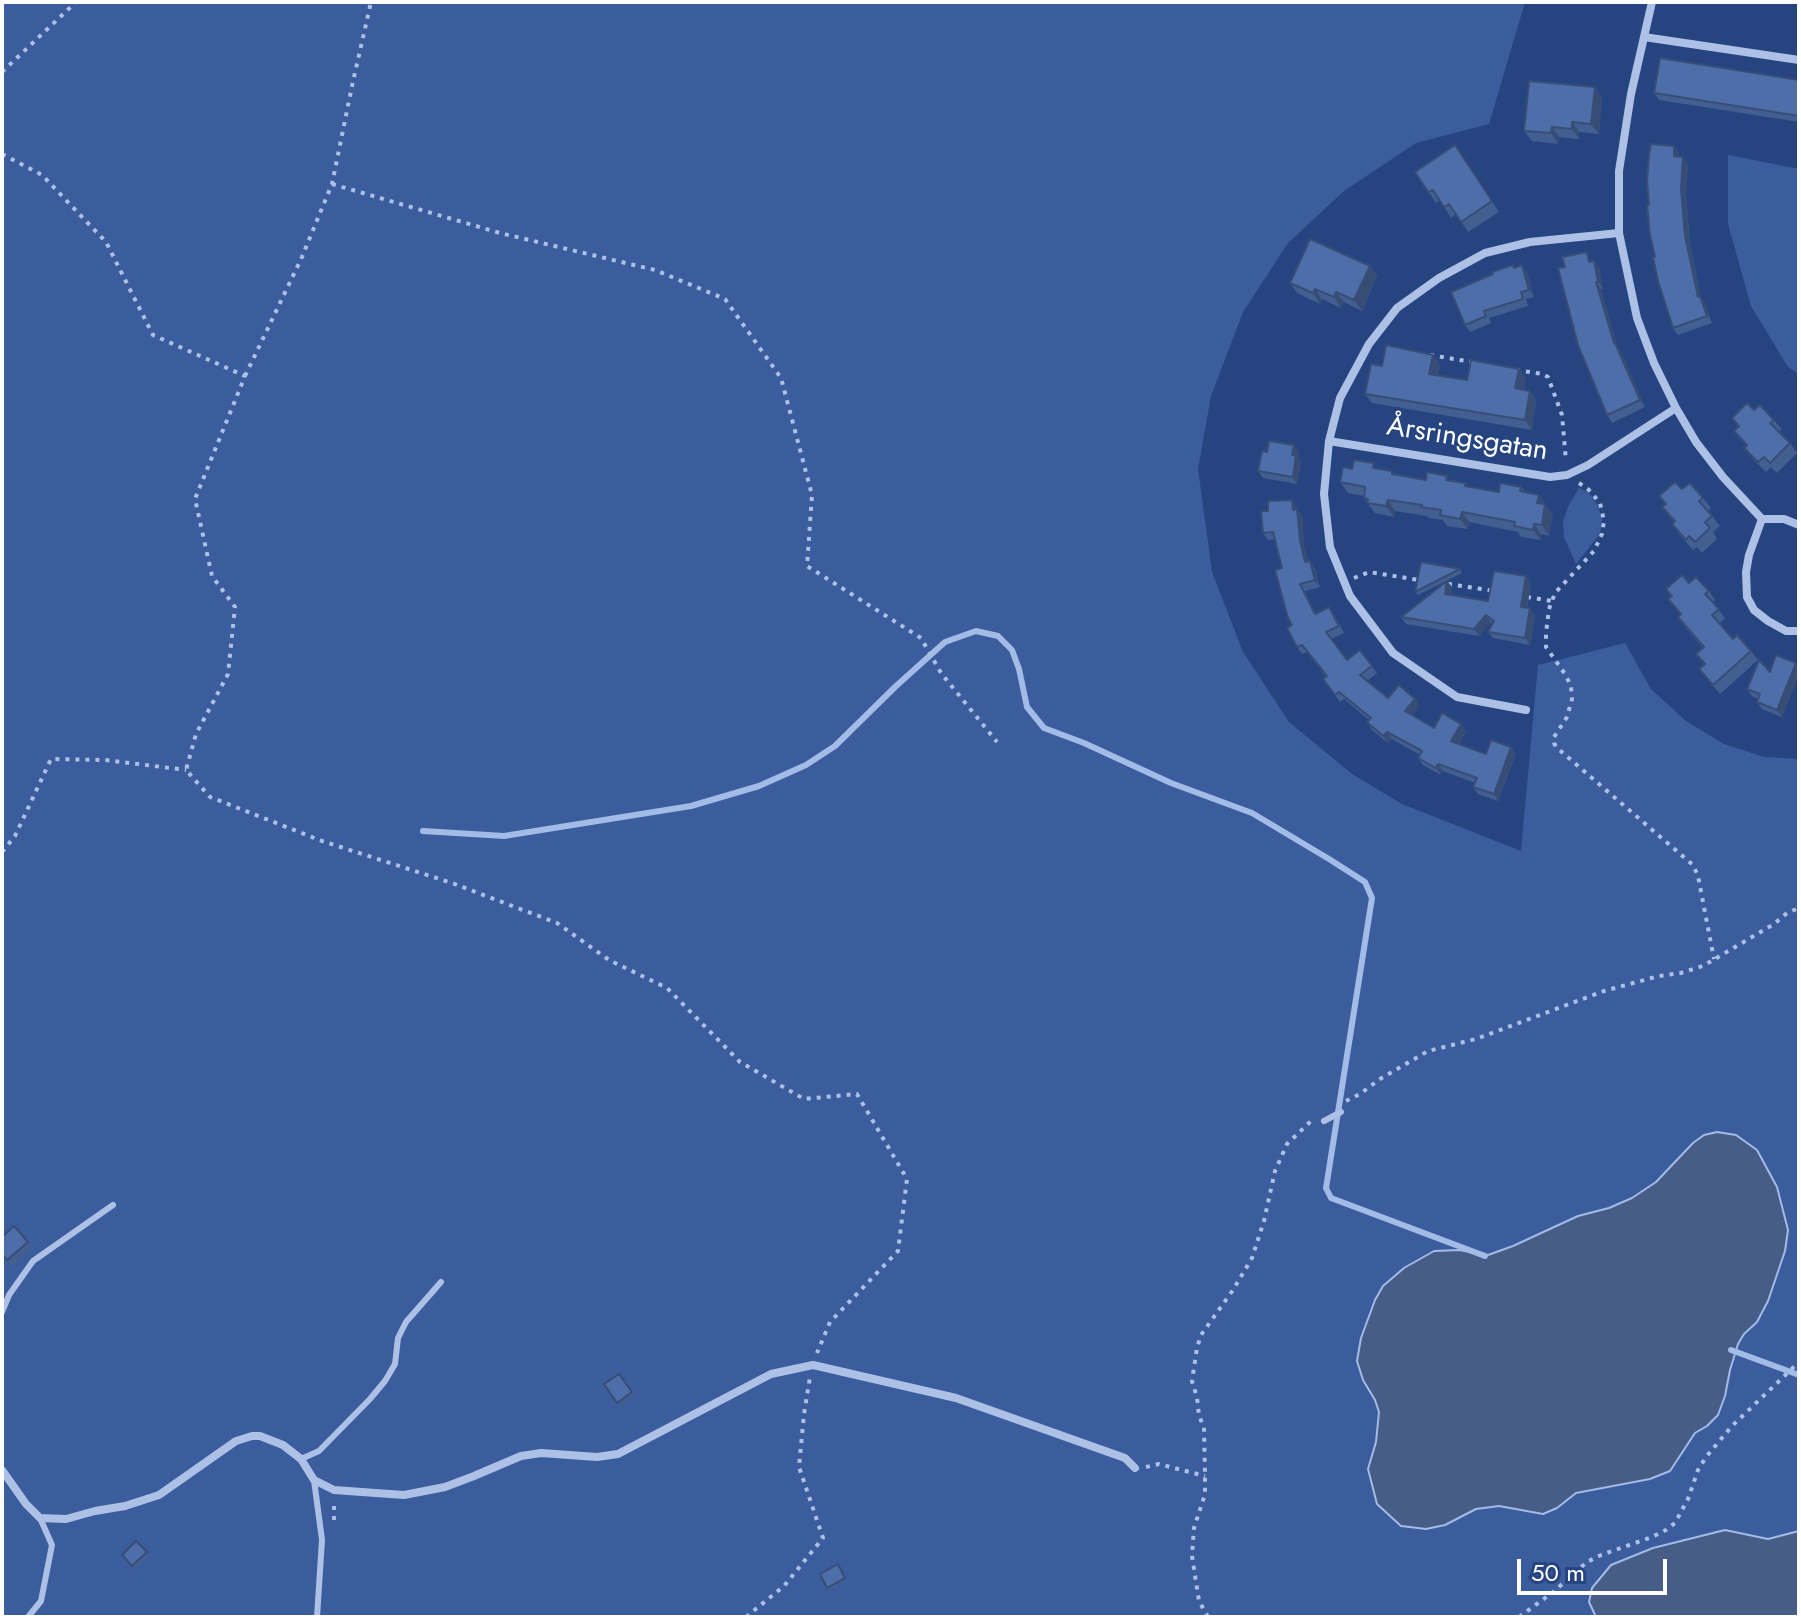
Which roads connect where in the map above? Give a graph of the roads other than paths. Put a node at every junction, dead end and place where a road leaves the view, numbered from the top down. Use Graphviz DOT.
graph roads {
  1 [pos="1652,2"];
  2 [pos="1644,37"];
  3 [pos="1799,60"];
  4 [pos="1619,233"];
  5 [pos="1676,408"];
  6 [pos="1329,441"];
  7 [pos="1762,519"];
  8 [pos="1799,525"];
  9 [pos="1799,631"];
  10 [pos="1526,710"];
  11 [pos="1340,1108"];
  12 [pos="1322,1118"];
  13 [pos="113,1205"];
  14 [pos="441,1282"];
  15 [pos="2,1312"];
  16 [pos="301,1459"];
  17 [pos="1135,1468"];
  18 [pos="2,1470"];
  19 [pos="314,1480"];
  20 [pos="40,1518"];
  21 [pos="28,1617"];
  22 [pos="317,1617"];
  1 -- 2 [label="street"];
  2 -- 3 [label="street"];
  2 -- 4 [label="street"];
  4 -- 5 [label="street"];
  4 -- 6 [label="street"];
  5 -- 6 [label="street, Årsringsgatan"];
  5 -- 7 [label="street"];
  6 -- 10 [label="street"];
  7 -- 8 [label="street"];
  7 -- 9 [label="street"];
  11 -- 12 [label="lane"];
  13 -- 15 [label="lane"];
  14 -- 16 [label="lane"];
  16 -- 19 [label="street"];
  16 -- 20 [label="street"];
  17 -- 19 [label="street"];
  18 -- 20 [label="street"];
  19 -- 22 [label="lane"];
  20 -- 21 [label="lane"];
}
